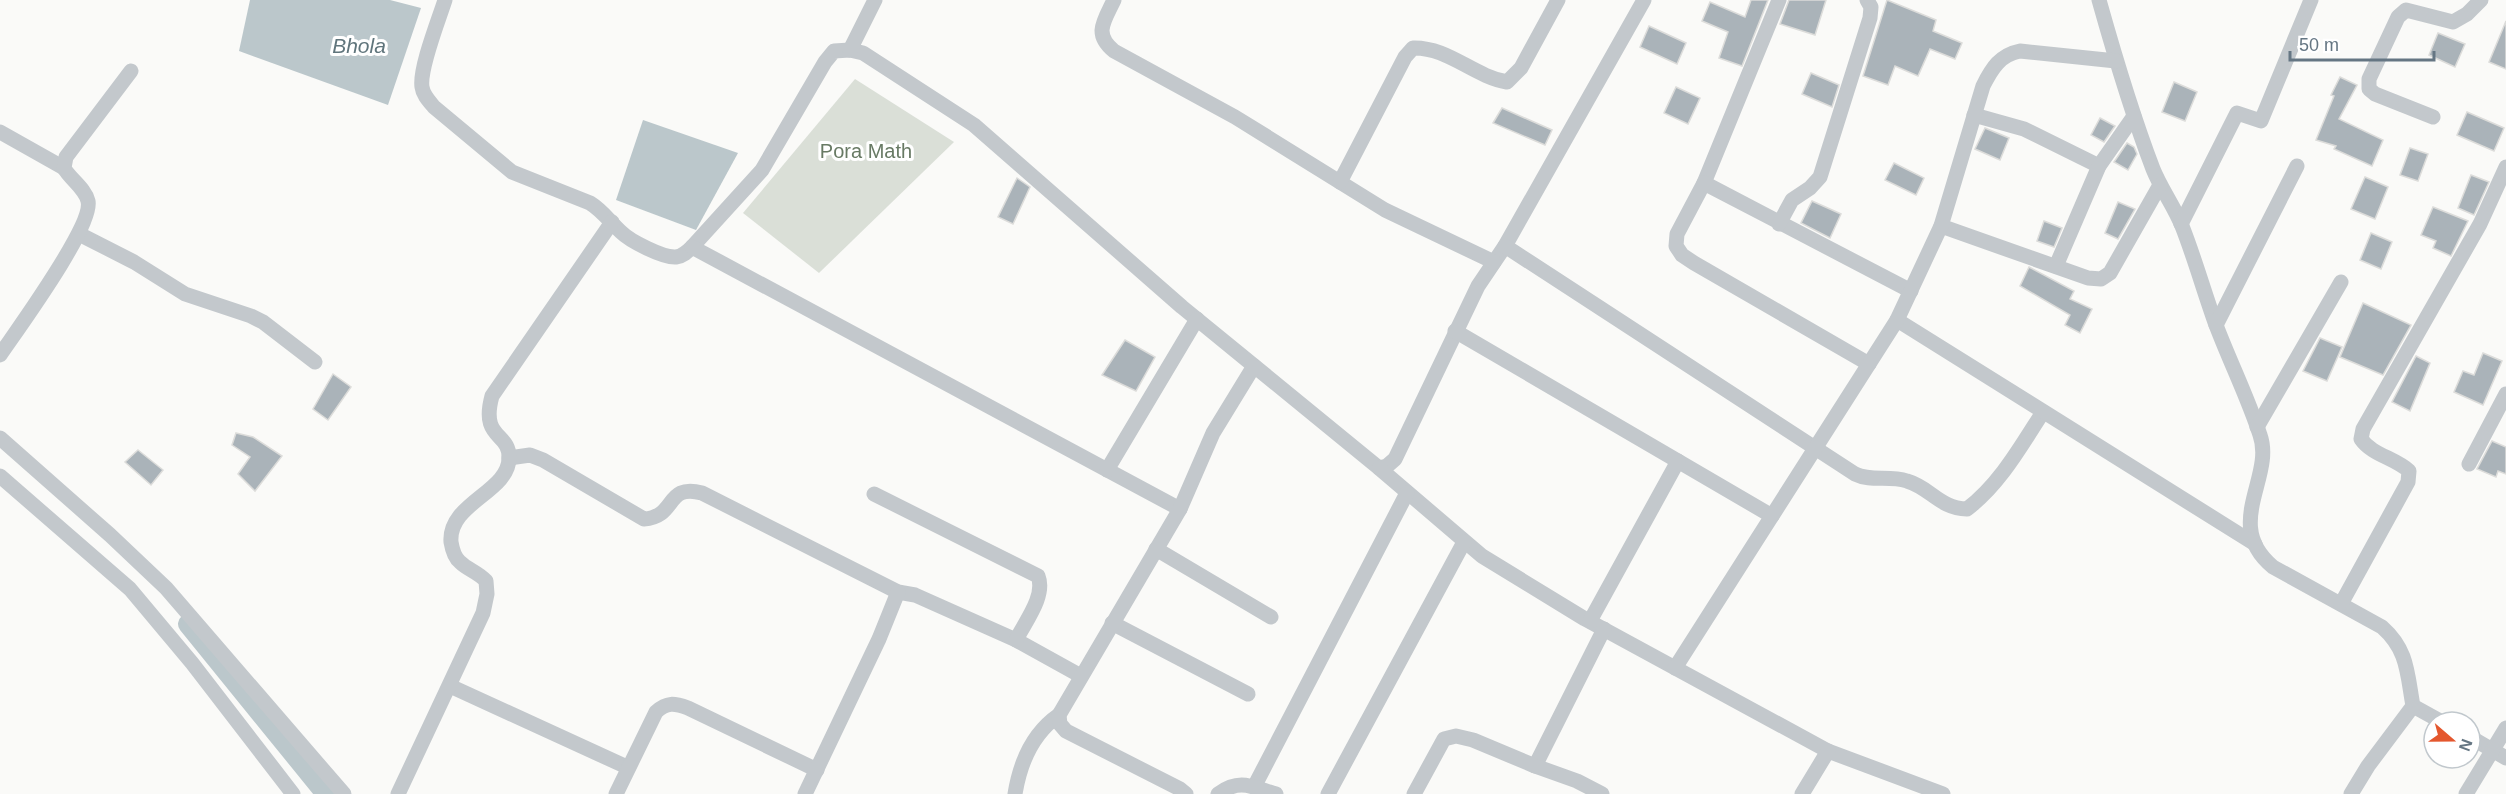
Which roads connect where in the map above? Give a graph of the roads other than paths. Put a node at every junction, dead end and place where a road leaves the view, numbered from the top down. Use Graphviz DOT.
graph roads {
  1 [pos="445,0"];
  2 [pos="874,0"];
  3 [pos="1114,0"];
  4 [pos="1558,0"];
  5 [pos="1644,0"];
  6 [pos="1779,0"];
  7 [pos="1867,0"];
  8 [pos="2100,0"];
  9 [pos="2311,0"];
  10 [pos="2481,0"];
  11 [pos="849,50"];
  12 [pos="2116,61"];
  13 [pos="131,71"];
  14 [pos="1974,115"];
  15 [pos="2134,116"];
  16 [pos="2433,117"];
  17 [pos="0,132"];
  18 [pos="2099,166"];
  19 [pos="2297,166"];
  20 [pos="2506,167"];
  21 [pos="64,168"];
  22 [pos="1340,182"];
  23 [pos="1704,183"];
  24 [pos="2160,185"];
  25 [pos="2501,196"];
  26 [pos="612,222"];
  27 [pos="1779,224"];
  28 [pos="2181,224"];
  29 [pos="1941,226"];
  30 [pos="79,234"];
  31 [pos="1505,246"];
  32 [pos="692,247"];
  33 [pos="1494,262"];
  34 [pos="2056,266"];
  35 [pos="2341,282"];
  36 [pos="1911,291"];
  37 [pos="1197,319"];
  38 [pos="1897,320"];
  39 [pos="2216,325"];
  40 [pos="1455,331"];
  41 [pos="0,355"];
  42 [pos="315,362"];
  43 [pos="1869,364"];
  44 [pos="1254,366"];
  45 [pos="2506,394"];
  46 [pos="2043,412"];
  47 [pos="2257,427"];
  48 [pos="0,438"];
  49 [pos="1815,447"];
  50 [pos="509,458"];
  51 [pos="1678,461"];
  52 [pos="2469,464"];
  53 [pos="1379,468"];
  54 [pos="1107,470"];
  55 [pos="0,476"];
  56 [pos="1407,493"];
  57 [pos="874,494"];
  58 [pos="1180,509"];
  59 [pos="1772,516"];
  60 [pos="1464,542"];
  61 [pos="2255,544"];
  62 [pos="1156,549"];
  63 [pos="898,592"];
  64 [pos="2341,604"];
  65 [pos="1271,617"];
  66 [pos="1590,621"];
  67 [pos="1112,623"];
  68 [pos="1604,629"];
  69 [pos="1016,640"];
  70 [pos="1675,668"];
  71 [pos="1081,676"];
  72 [pos="450,686"];
  73 [pos="1248,694"];
  74 [pos="2413,706"];
  75 [pos="2422,711"];
  76 [pos="1059,715"];
  77 [pos="2506,728"];
  78 [pos="2482,744"];
  79 [pos="1828,750"];
  80 [pos="2500,754"];
  81 [pos="1534,766"];
  82 [pos="627,767"];
  83 [pos="817,771"];
  84 [pos="1254,788"];
  85 [pos="293,794"];
  86 [pos="344,794"];
  87 [pos="398,794"];
  88 [pos="615,794"];
  89 [pos="805,794"];
  90 [pos="1015,794"];
  91 [pos="1186,794"];
  92 [pos="1218,794"];
  93 [pos="1276,794"];
  94 [pos="1328,794"];
  95 [pos="1414,794"];
  96 [pos="1602,794"];
  97 [pos="1802,794"];
  98 [pos="1943,794"];
  99 [pos="2351,794"];
  100 [pos="2466,794"];
  1 -- 26 [label="street"];
  2 -- 11 [label="street"];
  3 -- 22 [label="street"];
  4 -- 22 [label="street"];
  5 -- 31 [label="street"];
  6 -- 23 [label="street"];
  7 -- 27 [label="street"];
  8 -- 12 [label="street"];
  9 -- 28 [label="street"];
  10 -- 16 [label="street"];
  11 -- 32 [label="street"];
  11 -- 37 [label="street"];
  12 -- 14 [label="street"];
  12 -- 15 [label="street"];
  13 -- 21 [label="street"];
  14 -- 18 [label="street"];
  14 -- 29 [label="street"];
  15 -- 18 [label="street"];
  15 -- 24 [label="street"];
  17 -- 21 [label="street"];
  18 -- 34 [label="street"];
  19 -- 39 [label="street"];
  20 -- 25 [label="street"];
  21 -- 30 [label="street"];
  22 -- 33 [label="street"];
  23 -- 27 [label="street"];
  23 -- 43 [label="street"];
  24 -- 28 [label="street"];
  24 -- 34 [label="street"];
  25 -- 64 [label="street"];
  26 -- 32 [label="street"];
  26 -- 50 [label="street"];
  27 -- 36 [label="street"];
  28 -- 39 [label="street"];
  29 -- 34 [label="street"];
  29 -- 36 [label="street"];
  30 -- 41 [label="street"];
  30 -- 42 [label="street"];
  31 -- 33 [label="street"];
  31 -- 49 [label="street"];
  32 -- 54 [label="street"];
  33 -- 40 [label="street"];
  35 -- 47 [label="street"];
  36 -- 38 [label="street"];
  37 -- 44 [label="street"];
  37 -- 54 [label="street"];
  38 -- 43 [label="street"];
  38 -- 46 [label="street"];
  39 -- 47 [label="street"];
  40 -- 51 [label="street"];
  40 -- 53 [label="street"];
  43 -- 49 [label="street"];
  44 -- 53 [label="street"];
  44 -- 58 [label="street"];
  45 -- 52 [label="street"];
  46 -- 49 [label="street"];
  46 -- 61 [label="street"];
  47 -- 61 [label="street"];
  48 -- 86 [label="street"];
  49 -- 59 [label="street"];
  50 -- 63 [label="street"];
  50 -- 72 [label="street"];
  51 -- 59 [label="street"];
  51 -- 66 [label="street"];
  53 -- 56 [label="street"];
  54 -- 58 [label="street"];
  55 -- 85 [label="street"];
  56 -- 60 [label="street"];
  56 -- 84 [label="street"];
  57 -- 69 [label="street"];
  58 -- 62 [label="street"];
  59 -- 70 [label="street"];
  60 -- 66 [label="street"];
  60 -- 94 [label="street"];
  61 -- 64 [label="street"];
  62 -- 65 [label="street"];
  62 -- 67 [label="street"];
  63 -- 69 [label="street"];
  63 -- 83 [label="street"];
  64 -- 74 [label="street"];
  66 -- 68 [label="street"];
  67 -- 71 [label="street"];
  67 -- 73 [label="street"];
  68 -- 70 [label="street"];
  68 -- 81 [label="street"];
  69 -- 71 [label="street"];
  70 -- 79 [label="street"];
  71 -- 76 [label="street"];
  72 -- 82 [label="street"];
  72 -- 87 [label="street"];
  74 -- 75 [label="street"];
  74 -- 99 [label="street"];
  76 -- 90 [label="street"];
  76 -- 91 [label="street"];
  77 -- 80 [label="street"];
  78 -- 80 [label="street"];
  79 -- 97 [label="street"];
  79 -- 98 [label="street"];
  80 -- 100 [label="street"];
  81 -- 95 [label="street"];
  81 -- 96 [label="street"];
  82 -- 83 [label="street"];
  82 -- 88 [label="street"];
  83 -- 89 [label="street"];
  84 -- 92 [label="street"];
  84 -- 93 [label="street"];
}
